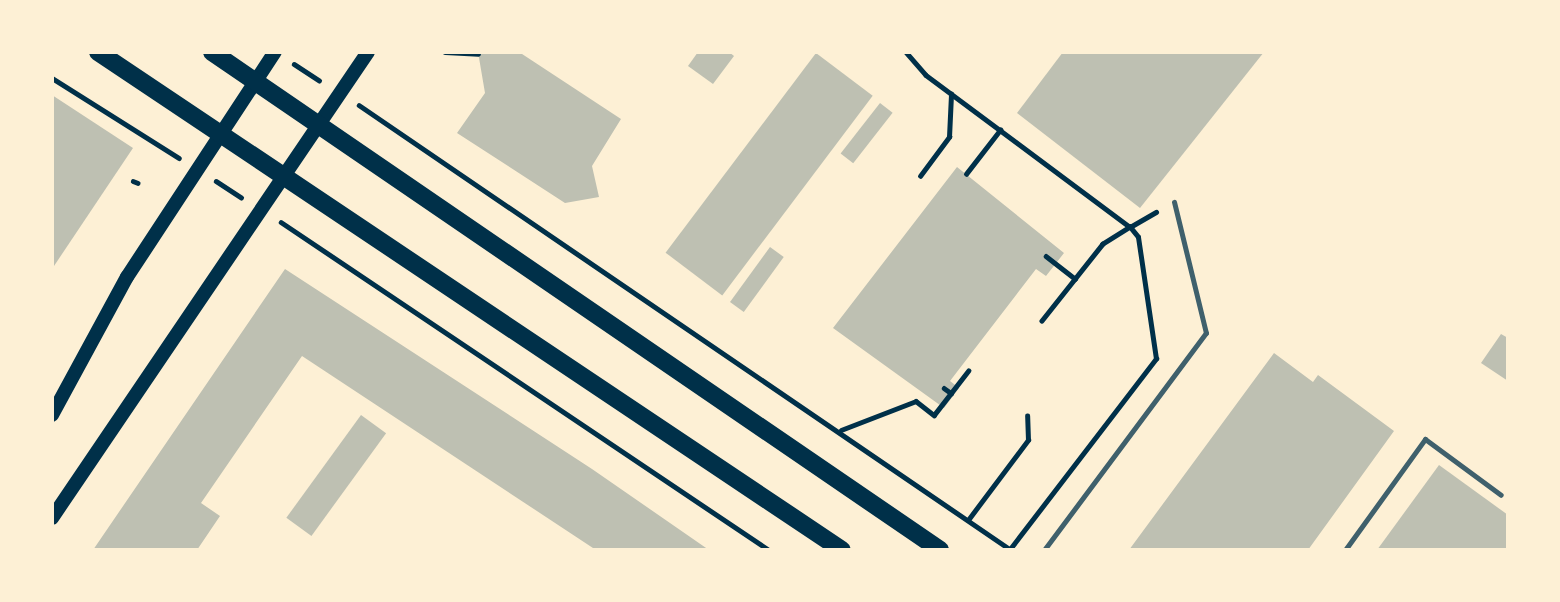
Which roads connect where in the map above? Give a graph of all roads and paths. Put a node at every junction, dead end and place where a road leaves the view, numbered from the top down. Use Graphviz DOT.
graph roads {
  1 [pos="98,52"];
  2 [pos="212,52"];
  3 [pos="275,52"];
  4 [pos="368,52"];
  5 [pos="445,52"];
  6 [pos="906,52"];
  7 [pos="478,54"];
  8 [pos="52,78"];
  9 [pos="255,81"];
  10 [pos="951,93"];
  11 [pos="378,118"];
  12 [pos="317,125"];
  13 [pos="1000,130"];
  14 [pos="220,133"];
  15 [pos="195,167"];
  16 [pos="966,174"];
  17 [pos="283,175"];
  18 [pos="920,176"];
  19 [pos="1174,202"];
  20 [pos="259,209"];
  21 [pos="1130,227"];
  22 [pos="1046,256"];
  23 [pos="1075,279"];
  24 [pos="413,293"];
  25 [pos="402,300"];
  26 [pos="1042,321"];
  27 [pos="968,371"];
  28 [pos="944,388"];
  29 [pos="951,393"];
  30 [pos="52,415"];
  31 [pos="1027,416"];
  32 [pos="841,430"];
  33 [pos="1501,495"];
  34 [pos="52,518"];
  35 [pos="968,520"];
  36 [pos="1011,549"];
  37 [pos="769,550"];
  38 [pos="842,550"];
  39 [pos="940,550"];
  40 [pos="1044,550"];
  41 [pos="1345,550"];
  1 -- 14 [label="main road"];
  2 -- 9 [label="main road"];
  3 -- 9 [label="main road"];
  4 -- 12 [label="main road"];
  5 -- 7 [label="path"];
  6 -- 10 [label="path"];
  8 -- 15 [label="path"];
  9 -- 12 [label="main road"];
  9 -- 14 [label="main road"];
  10 -- 13 [label="path"];
  10 -- 18 [label="path"];
  11 -- 32 [label="path"];
  12 -- 17 [label="main road"];
  12 -- 39 [label="main road"];
  13 -- 16 [label="path"];
  13 -- 21 [label="path"];
  14 -- 15 [label="main road"];
  14 -- 17 [label="main road"];
  15 -- 20 [label="path"];
  15 -- 30 [label="main road"];
  17 -- 20 [label="main road"];
  17 -- 38 [label="main road"];
  19 -- 21 [label="path"];
  19 -- 40 [label="lane"];
  20 -- 25 [label="path"];
  20 -- 34 [label="main road"];
  21 -- 23 [label="path"];
  21 -- 36 [label="path"];
  22 -- 23 [label="path"];
  23 -- 26 [label="path"];
  24 -- 25 [label="path"];
  25 -- 37 [label="path"];
  27 -- 29 [label="path"];
  28 -- 29 [label="path"];
  29 -- 32 [label="path"];
  31 -- 35 [label="path"];
  32 -- 35 [label="path"];
  33 -- 41 [label="lane"];
  35 -- 36 [label="path"];
}
